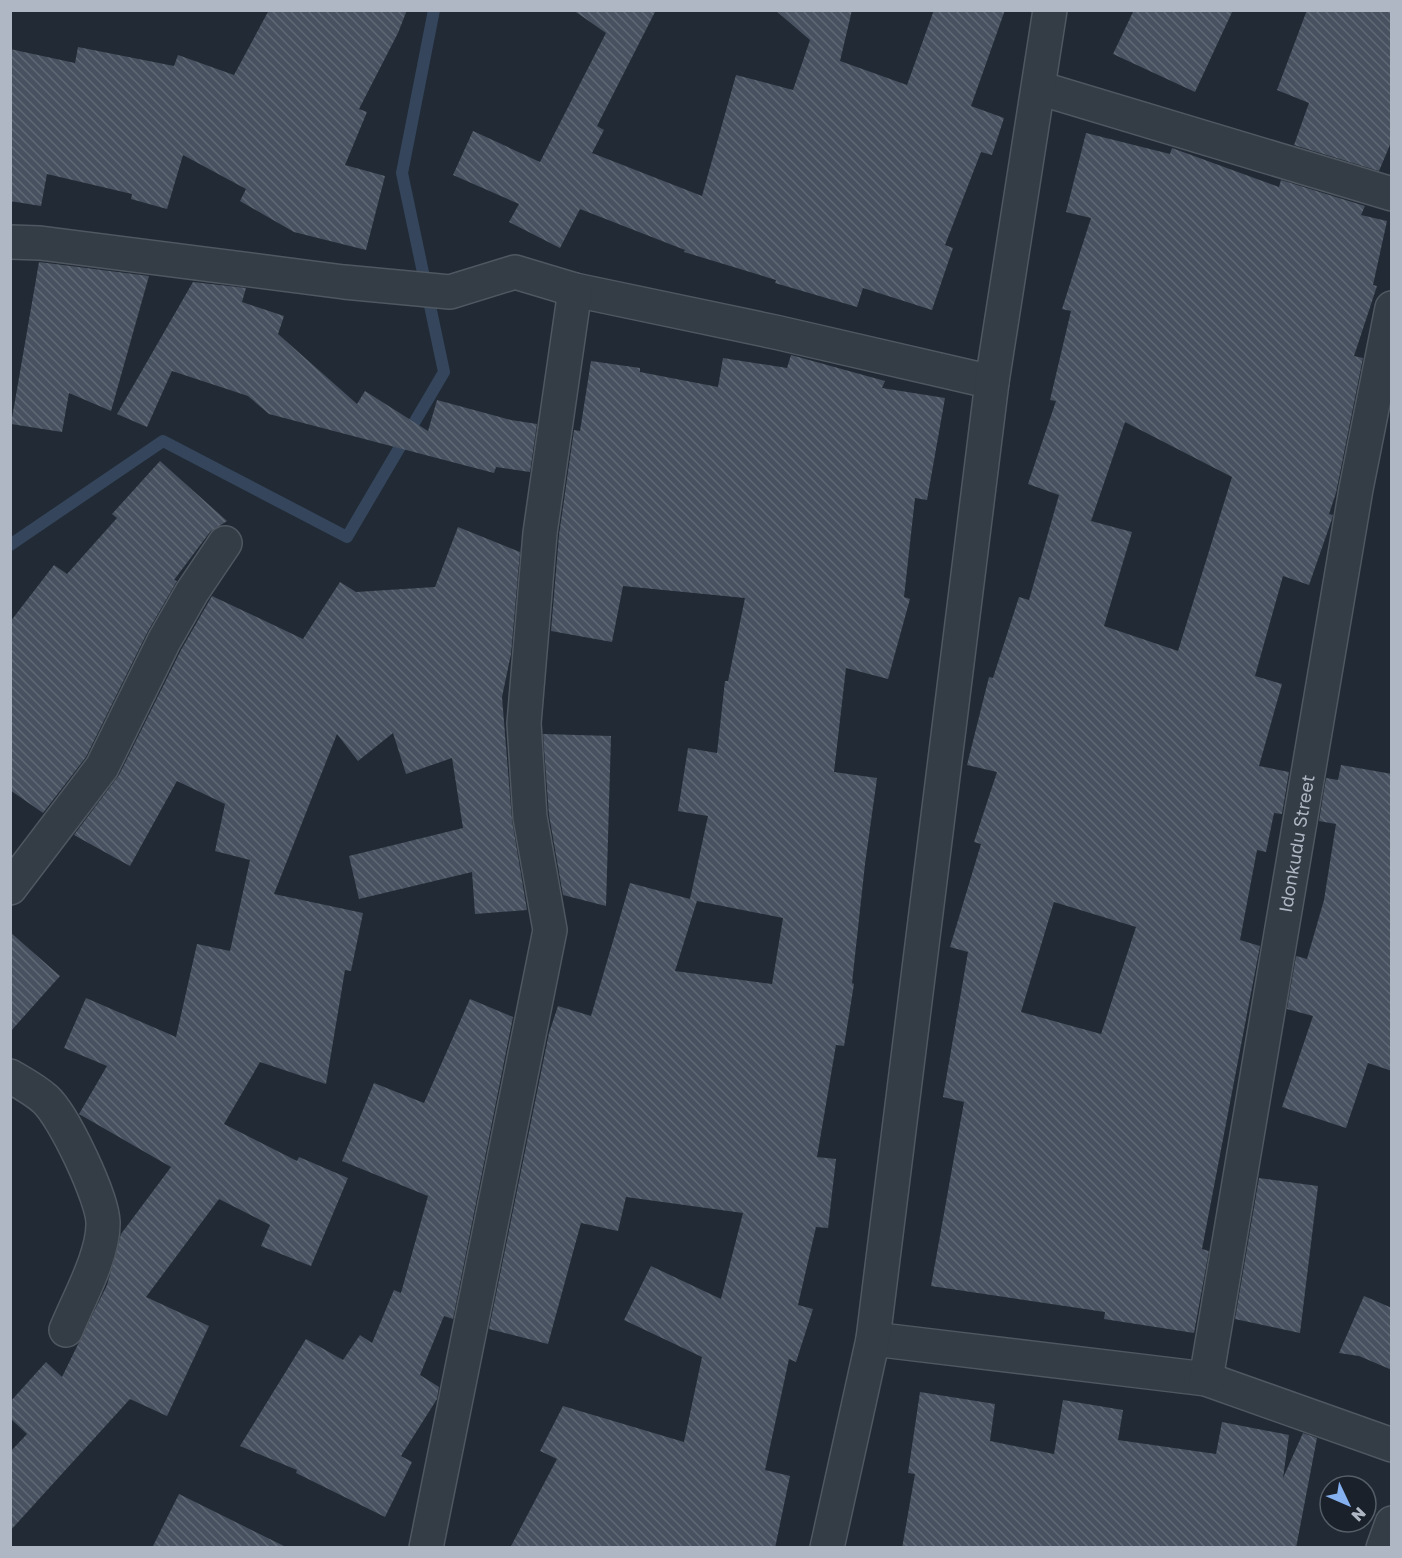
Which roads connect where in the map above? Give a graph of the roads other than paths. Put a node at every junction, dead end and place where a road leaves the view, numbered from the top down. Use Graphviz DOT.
graph roads {
  1 [pos="1050,10"];
  2 [pos="1039,88"];
  3 [pos="1392,194"];
  4 [pos="10,242"];
  5 [pos="575,290"];
  6 [pos="1392,308"];
  7 [pos="992,382"];
  8 [pos="225,543"];
  9 [pos="10,888"];
  10 [pos="10,1076"];
  11 [pos="66,1330"];
  12 [pos="873,1339"];
  13 [pos="1206,1379"];
  14 [pos="1392,1445"];
  15 [pos="1392,1523"];
  16 [pos="426,1548"];
  17 [pos="827,1548"];
  18 [pos="1383,1548"];
  1 -- 2 [label="street"];
  2 -- 3 [label="street"];
  2 -- 7 [label="street"];
  4 -- 5 [label="street"];
  5 -- 7 [label="street"];
  5 -- 16 [label="street"];
  6 -- 13 [label="street, Idonkudu Street"];
  7 -- 12 [label="street"];
  8 -- 9 [label="street"];
  10 -- 11 [label="street"];
  12 -- 13 [label="street"];
  12 -- 17 [label="street"];
  13 -- 14 [label="street"];
  15 -- 18 [label="street"];
}
